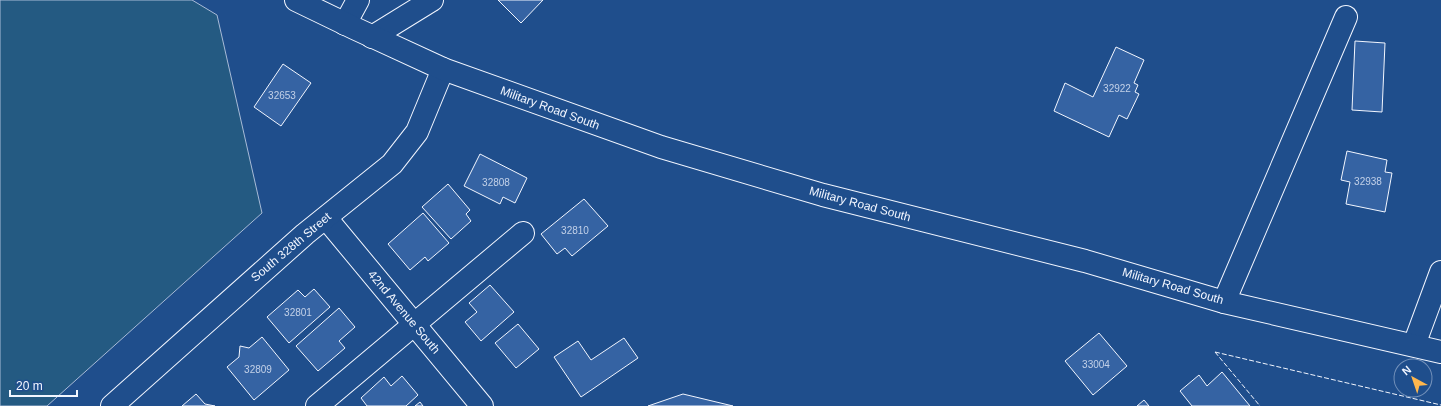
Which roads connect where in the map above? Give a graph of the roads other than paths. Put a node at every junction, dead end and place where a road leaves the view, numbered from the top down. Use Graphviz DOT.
graph roads {
  1 [pos="296,0"];
  2 [pos="358,0"];
  3 [pos="432,0"];
  4 [pos="1346,17"];
  5 [pos="345,24"];
  6 [pos="372,37"];
  7 [pos="443,69"];
  8 [pos="326,218"];
  9 [pos="523,233"];
  10 [pos="1441,272"];
  11 [pos="1224,302"];
  12 [pos="414,324"];
  13 [pos="1414,345"];
  14 [pos="1441,352"];
  15 [pos="112,406"];
  16 [pos="318,406"];
  17 [pos="482,406"];
  1 -- 5 [label="main road, Military Road South"];
  2 -- 5 [label="main road"];
  3 -- 6 [label="main road"];
  4 -- 11 [label="main road"];
  5 -- 6 [label="main road, Military Road South"];
  6 -- 7 [label="main road, Military Road South"];
  7 -- 8 [label="main road, South 328th Street"];
  7 -- 11 [label="main road, Military Road South"];
  8 -- 12 [label="main road, 42nd Avenue South"];
  8 -- 15 [label="main road, South 328th Street"];
  9 -- 12 [label="main road"];
  10 -- 13 [label="main road"];
  11 -- 13 [label="main road, Military Road South"];
  12 -- 16 [label="main road"];
  12 -- 17 [label="main road, 42nd Avenue South"];
  13 -- 14 [label="main road, Military Road South"];
}
